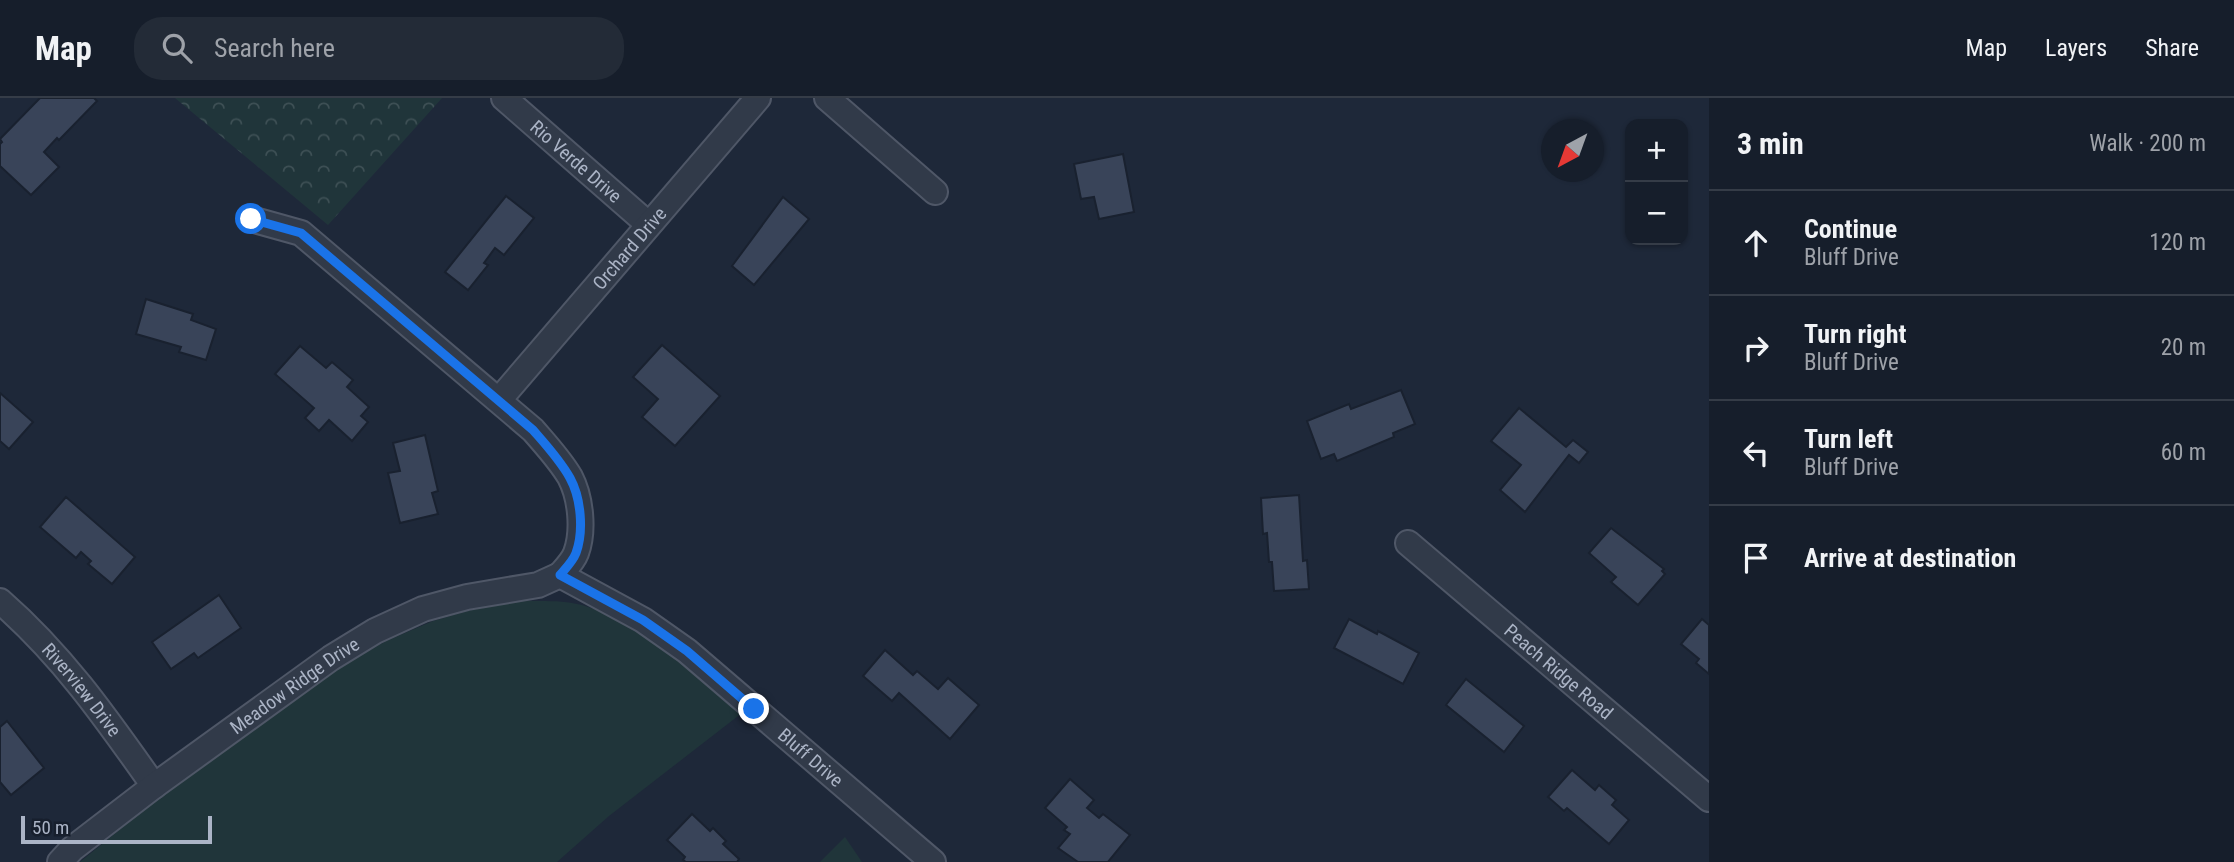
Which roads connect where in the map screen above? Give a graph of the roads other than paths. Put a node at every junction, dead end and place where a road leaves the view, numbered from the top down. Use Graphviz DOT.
graph roads {
  1 [pos="504,98"];
  2 [pos="758,98"];
  3 [pos="827,98"];
  4 [pos="935,192"];
  5 [pos="251,219"];
  6 [pos="648,224"];
  7 [pos="499,400"];
  8 [pos="1408,543"];
  9 [pos="560,575"];
  10 [pos="0,601"];
  11 [pos="154,786"];
  12 [pos="1709,799"];
  13 [pos="61,862"];
  14 [pos="933,862"];
  1 -- 6 [label="street, Rio Verde Drive"];
  2 -- 6 [label="street, Orchard Drive"];
  3 -- 4 [label="street"];
  5 -- 7 [label="street"];
  6 -- 7 [label="street, Orchard Drive"];
  7 -- 9 [label="street"];
  8 -- 12 [label="street, Peach Ridge Road"];
  9 -- 11 [label="street, Meadow Ridge Drive"];
  9 -- 14 [label="street, Bluff Drive"];
  10 -- 11 [label="street, Riverview Drive"];
  11 -- 13 [label="street, Meadow Ridge Drive"];
}
